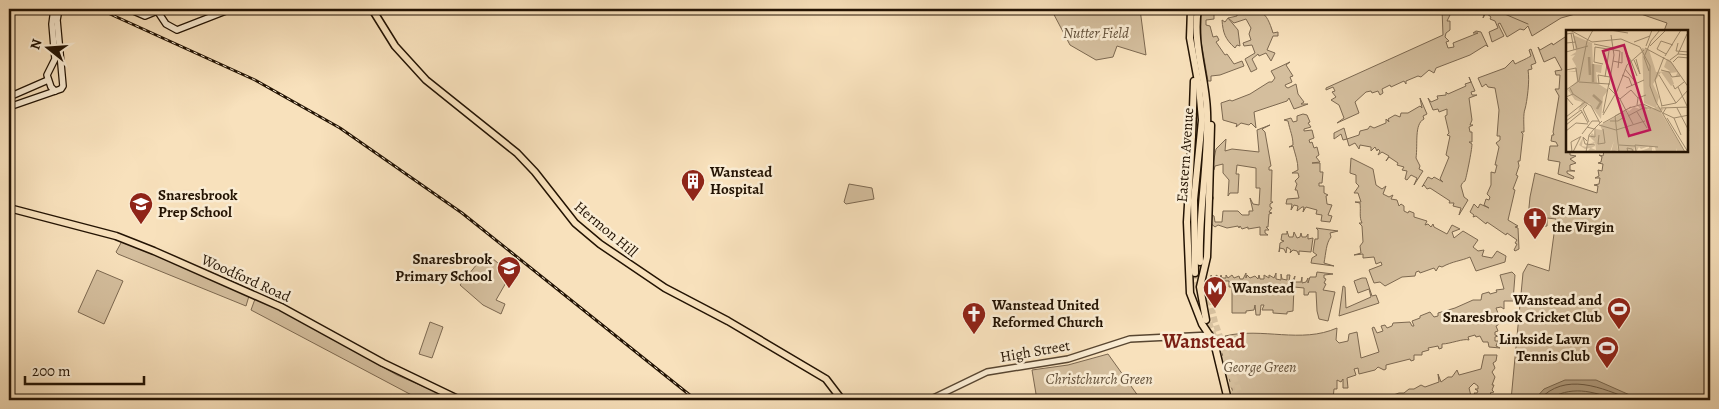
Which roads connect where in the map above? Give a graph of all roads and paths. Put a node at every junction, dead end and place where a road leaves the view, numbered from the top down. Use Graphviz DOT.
graph roads {
  1 [pos="54,9"];
  2 [pos="59,9"];
  3 [pos="129,9"];
  4 [pos="148,9"];
  5 [pos="231,9"];
  6 [pos="372,9"];
  7 [pos="1190,9"];
  8 [pos="1198,9"];
  9 [pos="157,10"];
  10 [pos="138,11"];
  11 [pos="1192,53"];
  12 [pos="58,59"];
  13 [pos="52,67"];
  14 [pos="62,71"];
  15 [pos="48,80"];
  16 [pos="26,90"];
  17 [pos="54,91"];
  18 [pos="1206,92"];
  19 [pos="9,97"];
  20 [pos="30,100"];
  21 [pos="9,107"];
  22 [pos="9,208"];
  23 [pos="1200,262"];
  24 [pos="1195,273"];
  25 [pos="1196,285"];
  26 [pos="1192,296"];
  27 [pos="1200,296"];
  28 [pos="1208,332"];
  29 [pos="460,400"];
  30 [pos="842,400"];
  31 [pos="929,400"];
  32 [pos="1228,400"];
  1 -- 12 [label="main road"];
  2 -- 12 [label="main road"];
  3 -- 10 [label="main road"];
  4 -- 10 [label="main road"];
  5 -- 9 [label="main road"];
  6 -- 30 [label="main road, Hermon Hill"];
  7 -- 11 [label="main road, Eastern Avenue"];
  8 -- 18 [label="main road, Eastern Avenue"];
  9 -- 10 [label="main road"];
  11 -- 24 [label="main road, Eastern Avenue"];
  11 -- 25 [label="main road"];
  12 -- 13 [label="main road"];
  12 -- 14 [label="main road"];
  13 -- 14 [label="main road"];
  13 -- 15 [label="main road"];
  14 -- 17 [label="main road"];
  15 -- 16 [label="main road"];
  15 -- 17 [label="main road"];
  16 -- 19 [label="main road"];
  16 -- 20 [label="main road"];
  17 -- 20 [label="main road"];
  18 -- 23 [label="main road, Eastern Avenue"];
  18 -- 25 [label="main road"];
  20 -- 21 [label="main road"];
  22 -- 29 [label="main road, Woodford Road"];
  25 -- 26 [label="main road"];
  25 -- 27 [label="main road"];
  26 -- 27 [label="main road"];
  26 -- 28 [label="main road"];
  27 -- 28 [label="main road"];
  28 -- 31 [label="street, High Street"];
  28 -- 32 [label="main road"];
}
